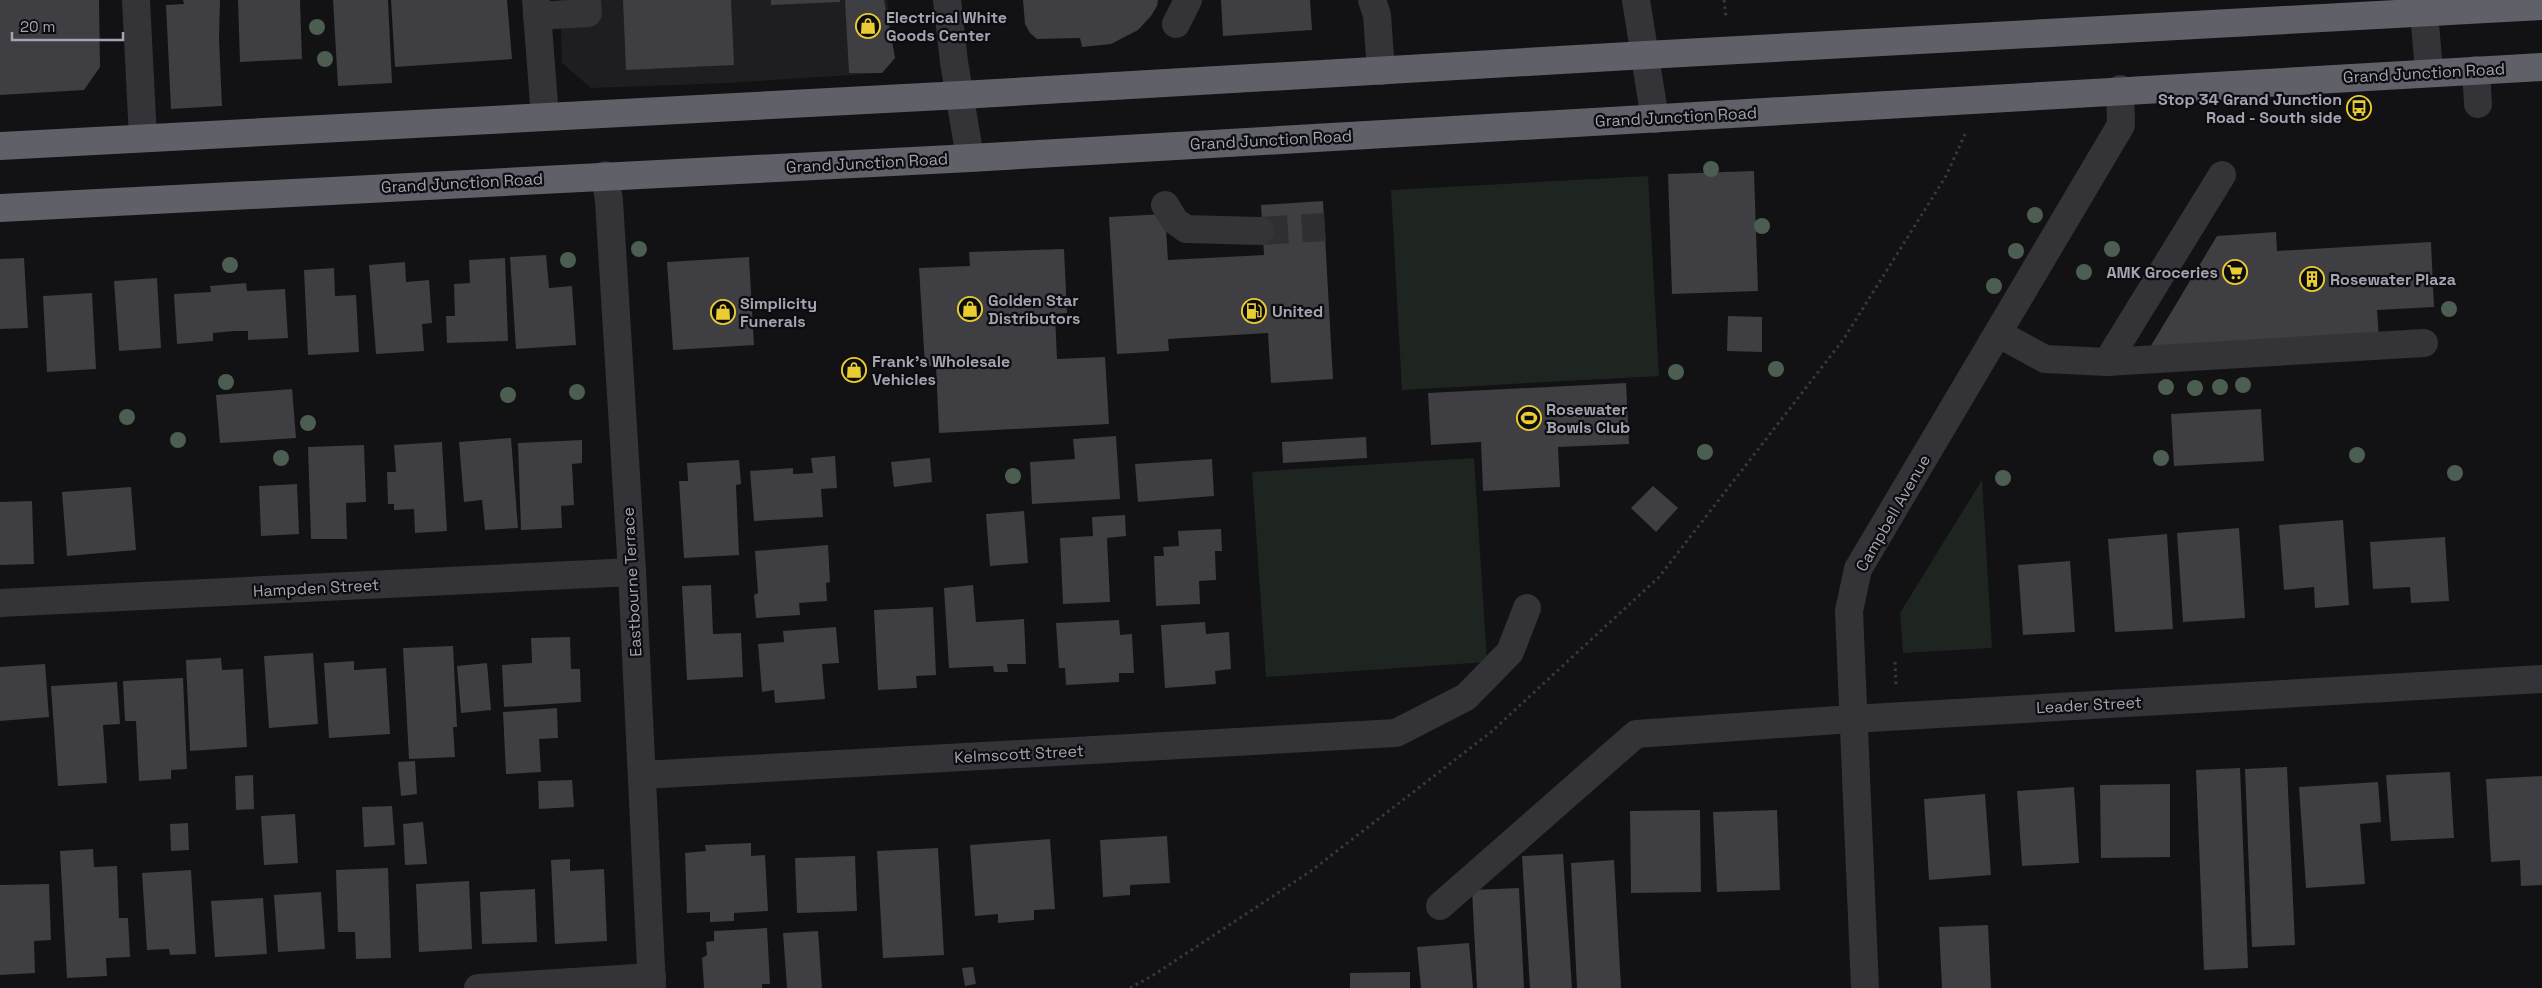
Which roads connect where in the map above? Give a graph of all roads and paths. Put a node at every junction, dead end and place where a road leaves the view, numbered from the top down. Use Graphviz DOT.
graph roads {
  1 [pos="136,0"];
  2 [pos="587,0"];
  3 [pos="947,0"];
  4 [pos="1372,0"];
  5 [pos="1636,0"];
  6 [pos="1724,0"];
  7 [pos="2490,5"];
  8 [pos="2542,6"];
  9 [pos="2423,7"];
  10 [pos="537,8"];
  11 [pos="1726,18"];
  12 [pos="1646,55"];
  13 [pos="2542,67"];
  14 [pos="2476,70"];
  15 [pos="1381,72"];
  16 [pos="2429,72"];
  17 [pos="2120,89"];
  18 [pos="961,95"];
  19 [pos="2478,104"];
  20 [pos="546,117"];
  21 [pos="1655,118"];
  22 [pos="1969,125"];
  23 [pos="143,138"];
  24 [pos="0,146"];
  25 [pos="970,158"];
  26 [pos="2222,175"];
  27 [pos="605,176"];
  28 [pos="1165,204"];
  29 [pos="0,208"];
  30 [pos="1260,230"];
  31 [pos="1999,334"];
  32 [pos="2424,343"];
  33 [pos="2107,362"];
  34 [pos="632,572"];
  35 [pos="0,603"];
  36 [pos="1527,608"];
  37 [pos="2542,679"];
  38 [pos="1852,719"];
  39 [pos="642,775"];
  40 [pos="1440,906"];
  41 [pos="652,982"];
  42 [pos="478,988"];
  43 [pos="1130,988"];
  44 [pos="1865,988"];
  1 -- 23 [label="street"];
  2 -- 10 [label="street"];
  3 -- 18 [label="street"];
  4 -- 15 [label="street"];
  5 -- 12 [label="street"];
  6 -- 11 [label="path"];
  7 -- 8 [label="highway"];
  7 -- 9 [label="highway"];
  9 -- 12 [label="highway"];
  9 -- 16 [label="street"];
  10 -- 20 [label="street"];
  12 -- 15 [label="highway"];
  12 -- 21 [label="street"];
  13 -- 14 [label="highway, Grand Junction Road"];
  14 -- 16 [label="highway, Grand Junction Road"];
  14 -- 19 [label="street"];
  15 -- 18 [label="highway"];
  16 -- 17 [label="highway, Grand Junction Road"];
  17 -- 21 [label="highway, Grand Junction Road"];
  17 -- 31 [label="street, Campbell Avenue"];
  18 -- 20 [label="highway"];
  18 -- 25 [label="street"];
  20 -- 23 [label="highway"];
  21 -- 25 [label="highway, Grand Junction Road"];
  22 -- 43 [label="path"];
  23 -- 24 [label="highway"];
  25 -- 27 [label="highway, Grand Junction Road"];
  26 -- 33 [label="street"];
  27 -- 29 [label="highway, Grand Junction Road"];
  27 -- 34 [label="street, Eastbourne Terrace"];
  28 -- 30 [label="street"];
  31 -- 33 [label="street"];
  31 -- 38 [label="street, Campbell Avenue"];
  32 -- 33 [label="street"];
  34 -- 35 [label="street, Hampden Street"];
  34 -- 39 [label="street, Eastbourne Terrace"];
  36 -- 39 [label="street, Kelmscott Street"];
  37 -- 38 [label="street, Leader Street"];
  38 -- 40 [label="street, Leader Street"];
  38 -- 44 [label="street, Campbell Avenue"];
  39 -- 41 [label="street, Eastbourne Terrace"];
  41 -- 42 [label="street"];
}
